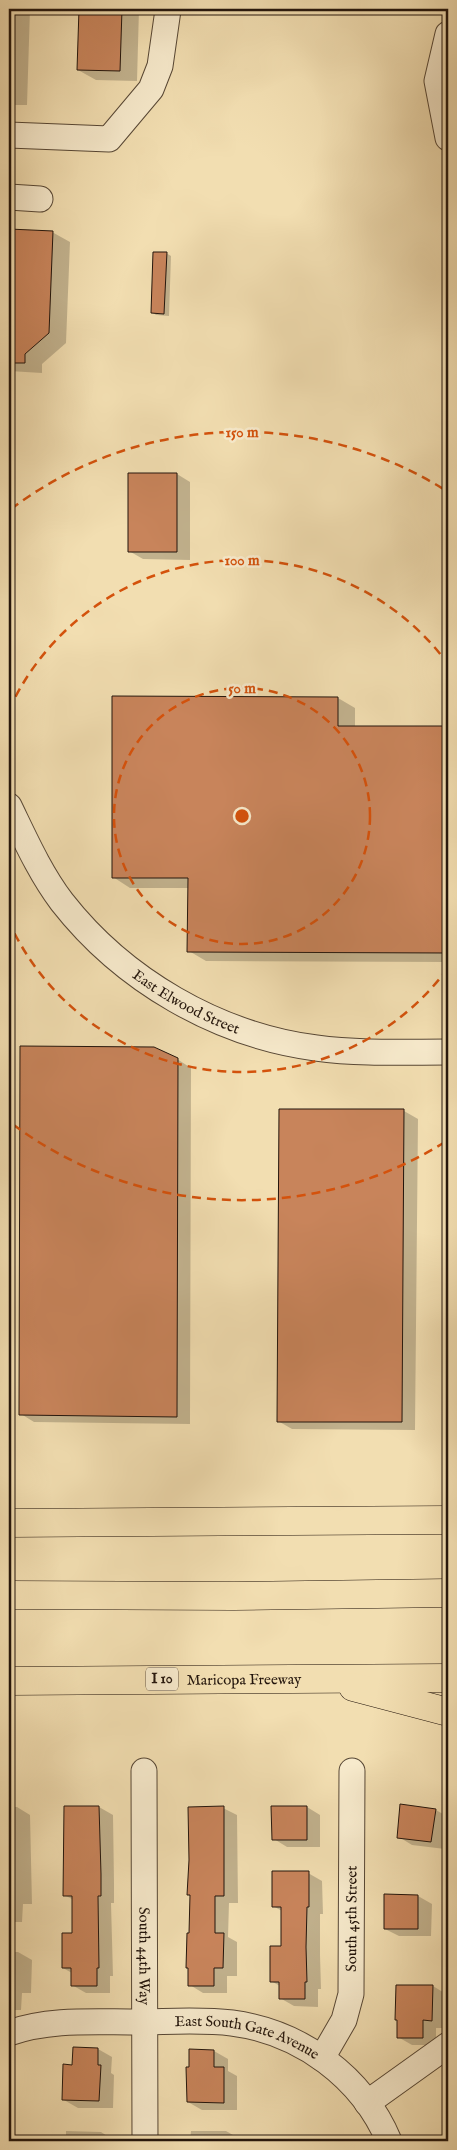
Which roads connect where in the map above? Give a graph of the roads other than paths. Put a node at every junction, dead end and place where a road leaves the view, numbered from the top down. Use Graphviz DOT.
graph roads {
  1 [pos="168,10"];
  2 [pos="448,34"];
  3 [pos="9,135"];
  4 [pos="448,138"];
  5 [pos="9,198"];
  6 [pos="40,199"];
  7 [pos="9,806"];
  8 [pos="448,1052"];
  9 [pos="448,1520"];
  10 [pos="9,1522"];
  11 [pos="448,1593"];
  12 [pos="9,1595"];
  13 [pos="315,1678"];
  14 [pos="448,1678"];
  15 [pos="9,1681"];
  16 [pos="448,1712"];
  17 [pos="144,1771"];
  18 [pos="352,1771"];
  19 [pos="145,2022"];
  20 [pos="9,2033"];
  21 [pos="448,2045"];
  22 [pos="322,2058"];
  23 [pos="367,2102"];
  24 [pos="145,2141"];
  25 [pos="389,2141"];
  1 -- 3 [label="street"];
  2 -- 4 [label="street"];
  5 -- 6 [label="street"];
  7 -- 8 [label="street, East Elwood Street"];
  9 -- 10 [label="highway"];
  11 -- 12 [label="highway"];
  13 -- 14 [label="highway, Maricopa Freeway / I 10"];
  13 -- 15 [label="highway, Maricopa Freeway / I 10"];
  13 -- 16 [label="highway"];
  17 -- 19 [label="street, South 44th Way"];
  18 -- 22 [label="street, South 45th Street"];
  19 -- 20 [label="street, East South Gate Avenue"];
  19 -- 22 [label="street, East South Gate Avenue"];
  19 -- 24 [label="street, South 44th Way"];
  21 -- 23 [label="street"];
  22 -- 23 [label="street, East South Gate Avenue"];
  23 -- 25 [label="street"];
}
